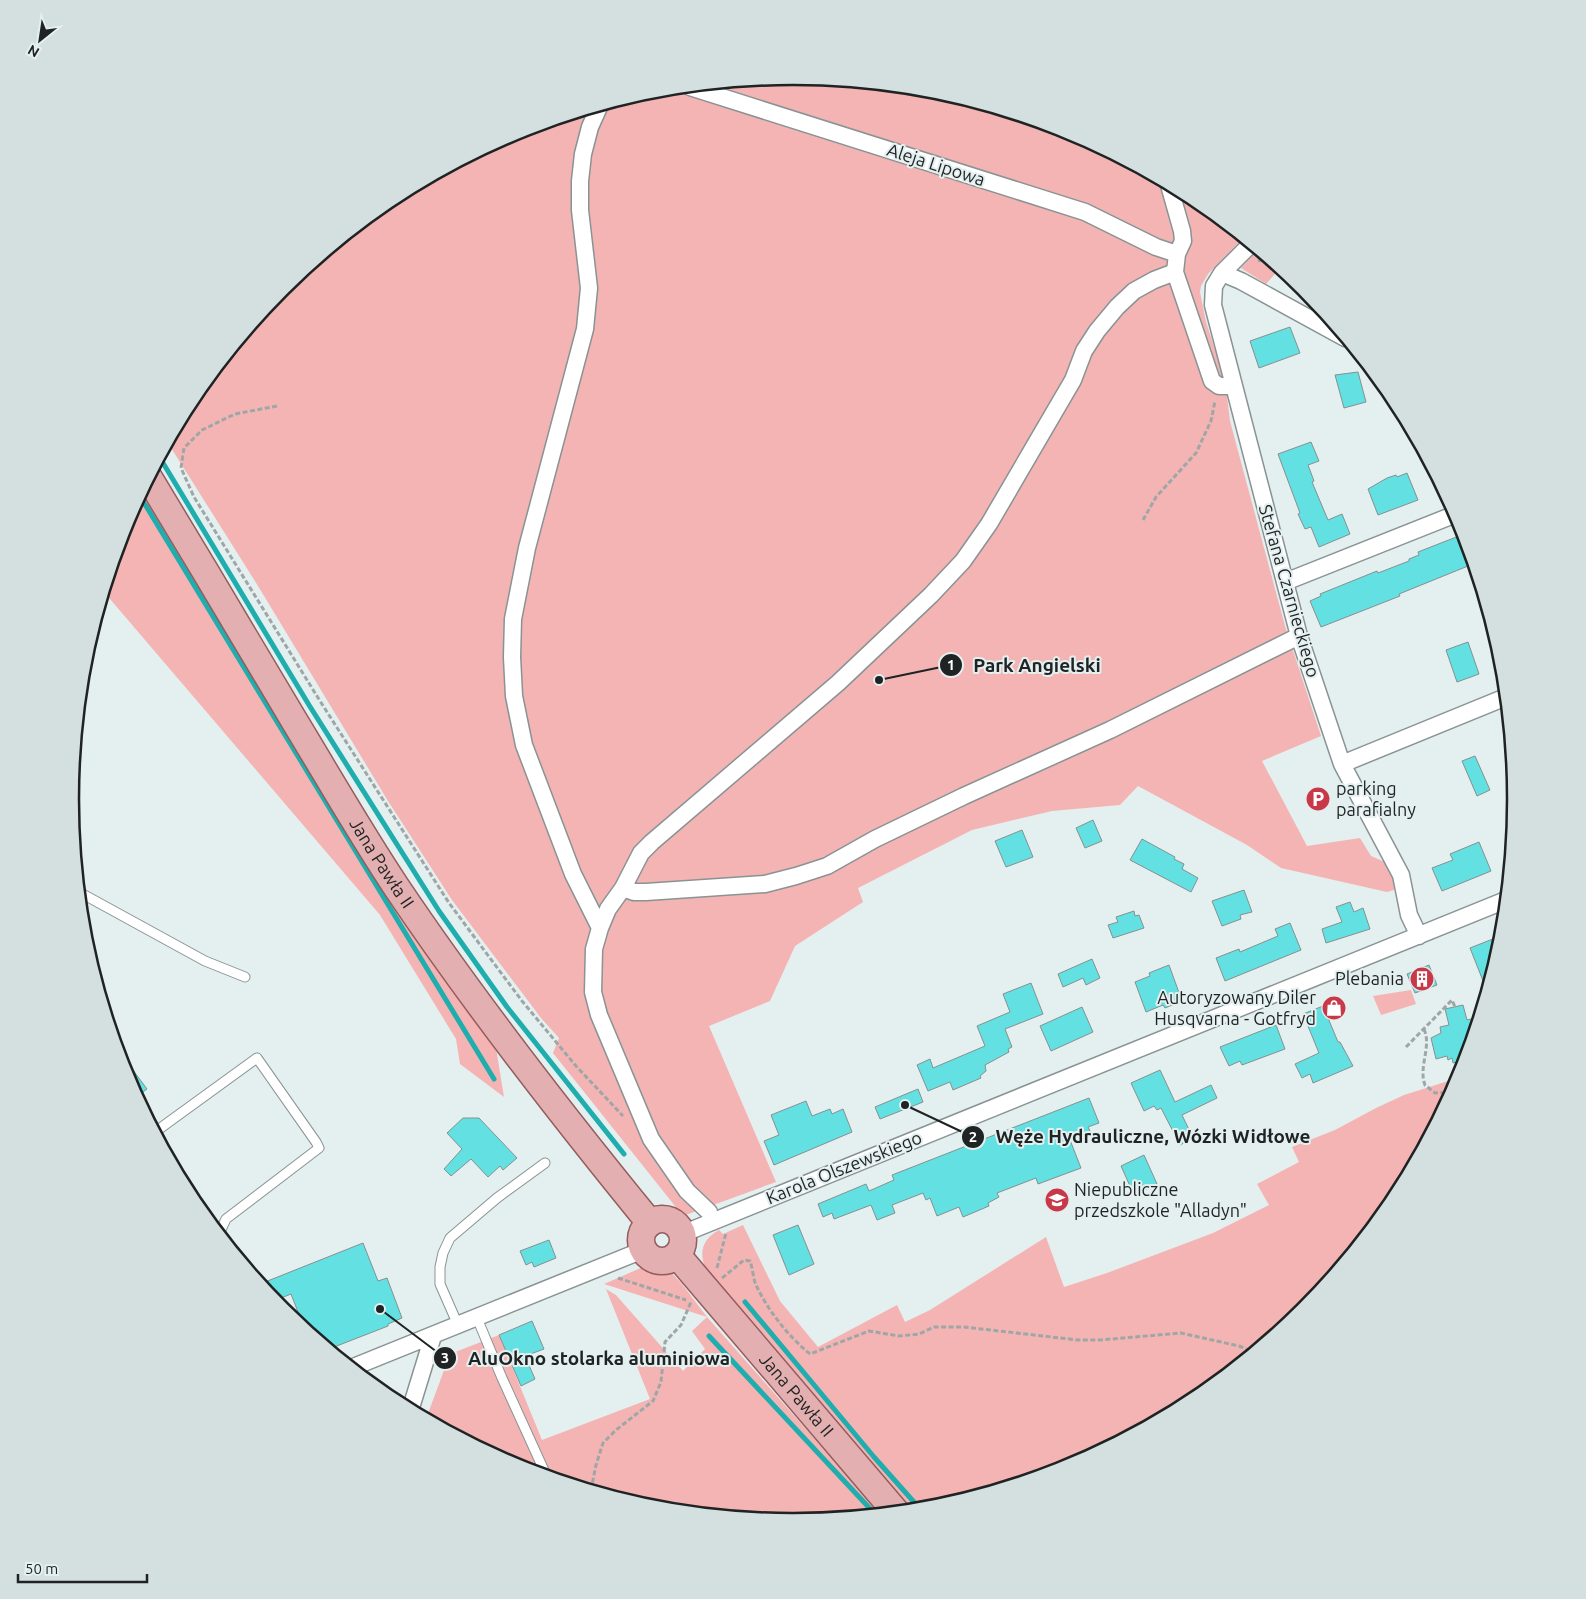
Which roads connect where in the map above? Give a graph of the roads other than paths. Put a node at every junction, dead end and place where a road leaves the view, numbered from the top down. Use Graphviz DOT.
graph roads {
  1 [pos="702,91"];
  2 [pos="596,114"];
  3 [pos="1171,194"];
  4 [pos="1247,248"];
  5 [pos="1178,254"];
  6 [pos="1175,272"];
  7 [pos="1222,273"];
  8 [pos="1331,330"];
  9 [pos="1234,386"];
  10 [pos="152,483"];
  11 [pos="1449,517"];
  12 [pos="1285,582"];
  13 [pos="1299,636"];
  14 [pos="1500,699"];
  15 [pos="1342,764"];
  16 [pos="623,888"];
  17 [pos="85,895"];
  18 [pos="1499,903"];
  19 [pos="600,928"];
  20 [pos="1426,936"];
  21 [pos="245,976"];
  22 [pos="159,1129"];
  23 [pos="545,1164"];
  24 [pos="709,1212"];
  25 [pos="650,1223"];
  26 [pos="222,1228"];
  27 [pos="680,1244"];
  28 [pos="644,1250"];
  29 [pos="477,1318"];
  30 [pos="458,1325"];
  31 [pos="433,1336"];
  32 [pos="357,1366"];
  33 [pos="412,1403"];
  34 [pos="543,1468"];
  35 [pos="892,1507"];
  1 -- 5 [label="street, Aleja Lipowa"];
  2 -- 19 [label="street"];
  3 -- 5 [label="street"];
  4 -- 7 [label="street, Stefana Czarnieckiego"];
  5 -- 6 [label="street"];
  6 -- 9 [label="street"];
  6 -- 16 [label="street"];
  7 -- 8 [label="street"];
  7 -- 9 [label="street, Stefana Czarnieckiego"];
  9 -- 12 [label="street, Stefana Czarnieckiego"];
  10 -- 25 [label="main road, Jana Pawła II"];
  11 -- 12 [label="street"];
  12 -- 13 [label="street, Stefana Czarnieckiego"];
  13 -- 15 [label="street, Stefana Czarnieckiego"];
  13 -- 16 [label="street"];
  14 -- 15 [label="street"];
  15 -- 20 [label="street, Stefana Czarnieckiego"];
  16 -- 19 [label="street"];
  17 -- 21 [label="lane"];
  18 -- 20 [label="street, Karola Olszewskiego"];
  19 -- 24 [label="street"];
  20 -- 27 [label="street, Karola Olszewskiego"];
  22 -- 26 [label="lane"];
  23 -- 30 [label="lane"];
  25 -- 27 [label="main road"];
  25 -- 28 [label="main road"];
  27 -- 28 [label="main road"];
  27 -- 35 [label="main road, Jana Pawła II"];
  28 -- 29 [label="street"];
  29 -- 30 [label="street"];
  29 -- 34 [label="lane"];
  30 -- 31 [label="street"];
  31 -- 32 [label="street"];
  31 -- 33 [label="street"];
}
